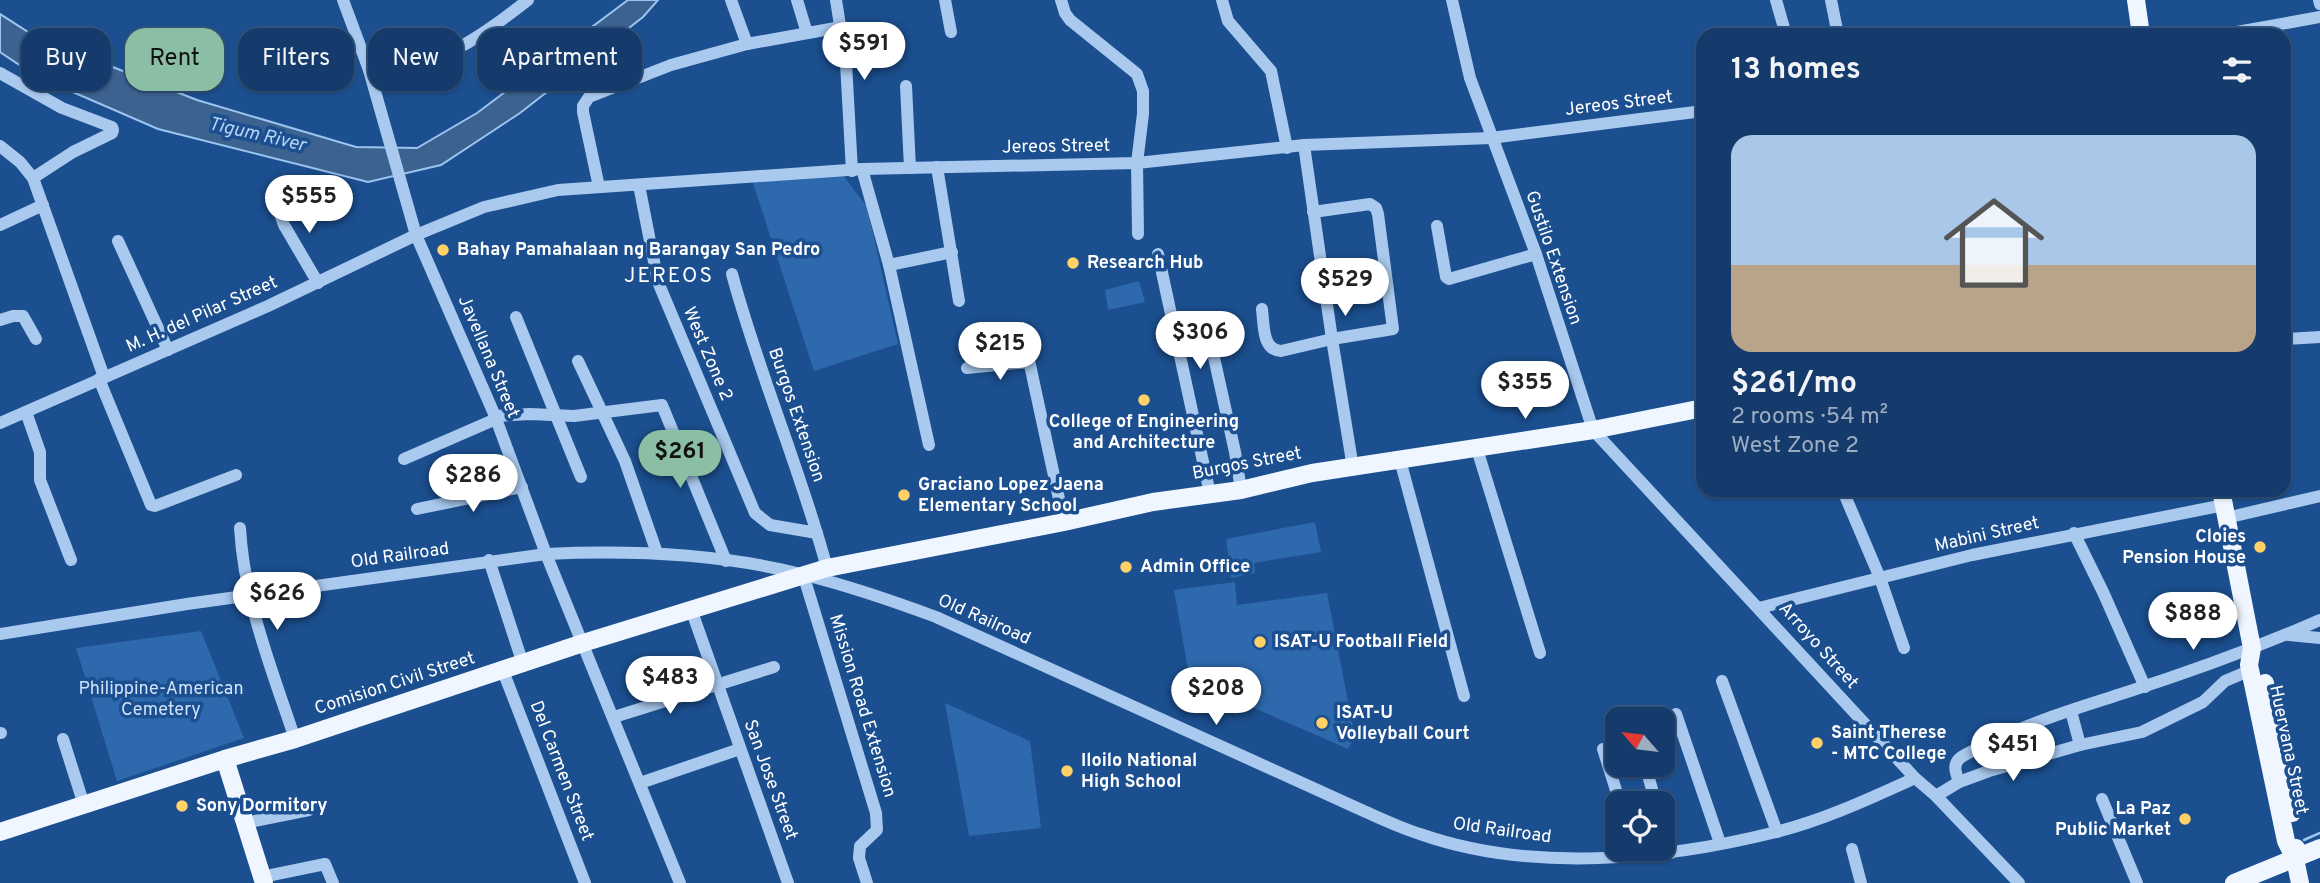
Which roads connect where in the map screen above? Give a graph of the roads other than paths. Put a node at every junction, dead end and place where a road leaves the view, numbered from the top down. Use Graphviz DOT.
graph roads {
  1 [pos="343,0"];
  2 [pos="528,0"];
  3 [pos="731,0"];
  4 [pos="797,0"];
  5 [pos="836,0"];
  6 [pos="945,0"];
  7 [pos="1061,0"];
  8 [pos="1222,0"];
  9 [pos="1452,0"];
  10 [pos="1776,0"];
  11 [pos="1831,0"];
  12 [pos="2136,0"];
  13 [pos="2320,16"];
  14 [pos="841,27"];
  15 [pos="1784,28"];
  16 [pos="1837,28"];
  17 [pos="2140,28"];
  18 [pos="2257,28"];
  19 [pos="951,32"];
  20 [pos="807,33"];
  21 [pos="747,44"];
  22 [pos="463,45"];
  23 [pos="897,55"];
  24 [pos="846,63"];
  25 [pos="368,70"];
  26 [pos="0,73"];
  27 [pos="906,86"];
  28 [pos="374,91"];
  29 [pos="1696,112"];
  30 [pos="1491,138"];
  31 [pos="1304,145"];
  32 [pos="0,146"];
  33 [pos="1287,148"];
  34 [pos="1137,163"];
  35 [pos="937,167"];
  36 [pos="910,168"];
  37 [pos="857,170"];
  38 [pos="33,178"];
  39 [pos="639,185"];
  40 [pos="599,187"];
  41 [pos="274,198"];
  42 [pos="43,205"];
  43 [pos="1312,212"];
  44 [pos="0,225"];
  45 [pos="1437,226"];
  46 [pos="1138,234"];
  47 [pos="416,235"];
  48 [pos="118,241"];
  49 [pos="952,252"];
  50 [pos="1158,254"];
  51 [pos="1536,254"];
  52 [pos="889,265"];
  53 [pos="732,274"];
  54 [pos="318,283"];
  55 [pos="959,301"];
  56 [pos="1262,309"];
  57 [pos="516,317"];
  58 [pos="0,320"];
  59 [pos="1023,328"];
  60 [pos="2320,337"];
  61 [pos="2291,338"];
  62 [pos="36,339"];
  63 [pos="1332,339"];
  64 [pos="168,350"];
  65 [pos="1213,352"];
  66 [pos="578,362"];
  67 [pos="1029,362"];
  68 [pos="967,368"];
  69 [pos="102,378"];
  70 [pos="1696,409"];
  71 [pos="26,412"];
  72 [pos="603,413"];
  73 [pos="558,415"];
  74 [pos="2,418"];
  75 [pos="496,418"];
  76 [pos="1593,430"];
  77 [pos="929,445"];
  78 [pos="1477,449"];
  79 [pos="404,459"];
  80 [pos="1400,460"];
  81 [pos="1353,468"];
  82 [pos="236,475"];
  83 [pos="581,477"];
  84 [pos="522,487"];
  85 [pos="1241,490"];
  86 [pos="1210,494"];
  87 [pos="2320,496"];
  88 [pos="1846,498"];
  89 [pos="2223,504"];
  90 [pos="417,509"];
  91 [pos="1064,522"];
  92 [pos="240,528"];
  93 [pos="817,533"];
  94 [pos="2074,533"];
  95 [pos="657,553"];
  96 [pos="546,554"];
  97 [pos="71,560"];
  98 [pos="489,561"];
  99 [pos="726,561"];
  100 [pos="827,568"];
  101 [pos="803,574"];
  102 [pos="1880,578"];
  103 [pos="248,595"];
  104 [pos="1759,608"];
  105 [pos="691,609"];
  106 [pos="2320,620"];
  107 [pos="0,634"];
  108 [pos="2286,635"];
  109 [pos="2320,638"];
  110 [pos="583,643"];
  111 [pos="1904,648"];
  112 [pos="2252,648"];
  113 [pos="1540,653"];
  114 [pos="523,664"];
  115 [pos="774,667"];
  116 [pos="2251,670"];
  117 [pos="503,671"];
  118 [pos="1722,681"];
  119 [pos="717,684"];
  120 [pos="2145,687"];
  121 [pos="1464,696"];
  122 [pos="2071,711"];
  123 [pos="1676,714"];
  124 [pos="614,717"];
  125 [pos="63,739"];
  126 [pos="295,739"];
  127 [pos="2080,746"];
  128 [pos="740,749"];
  129 [pos="1603,749"];
  130 [pos="225,759"];
  131 [pos="1915,778"];
  132 [pos="1959,782"];
  133 [pos="640,783"];
  134 [pos="1616,791"];
  135 [pos="1936,796"];
  136 [pos="2102,799"];
  137 [pos="83,805"];
  138 [pos="309,810"];
  139 [pos="245,822"];
  140 [pos="0,832"];
  141 [pos="1777,832"];
  142 [pos="1720,843"];
  143 [pos="2320,848"];
  144 [pos="1852,849"];
  145 [pos="1675,852"];
  146 [pos="1605,854"];
  147 [pos="2295,859"];
  148 [pos="263,880"];
  149 [pos="333,883"];
  150 [pos="585,883"];
  151 [pos="680,883"];
  152 [pos="788,883"];
  153 [pos="867,883"];
  154 [pos="1861,883"];
  155 [pos="2019,883"];
  156 [pos="2137,883"];
  157 [pos="2234,883"];
  158 [pos="2300,883"];
  1 -- 25 [label="street, Javellana Street"];
  2 -- 22 [label="street"];
  3 -- 21 [label="street"];
  4 -- 20 [label="street"];
  5 -- 14 [label="street"];
  6 -- 19 [label="street"];
  7 -- 34 [label="street"];
  8 -- 33 [label="street"];
  9 -- 30 [label="street, Gustilo Extension"];
  10 -- 15 [label="street"];
  11 -- 16 [label="street"];
  12 -- 17 [label="main road"];
  13 -- 18 [label="street"];
  14 -- 20 [label="street"];
  14 -- 24 [label="street"];
  20 -- 21 [label="street"];
  21 -- 40 [label="street"];
  23 -- 24 [label="street"];
  24 -- 37 [label="street"];
  26 -- 38 [label="street"];
  27 -- 36 [label="street"];
  28 -- 47 [label="street, Javellana Street"];
  29 -- 30 [label="street, Jereos Street"];
  30 -- 31 [label="street, Jereos Street"];
  30 -- 51 [label="street, Gustilo Extension"];
  31 -- 33 [label="street, Jereos Street"];
  31 -- 43 [label="street"];
  32 -- 38 [label="street"];
  33 -- 34 [label="street, Jereos Street"];
  34 -- 35 [label="street, Jereos Street"];
  34 -- 46 [label="street"];
  35 -- 36 [label="street, Jereos Street"];
  35 -- 49 [label="street"];
  36 -- 37 [label="street, Jereos Street"];
  37 -- 39 [label="street, Jereos Street"];
  37 -- 52 [label="street"];
  38 -- 42 [label="street"];
  39 -- 40 [label="street, Jereos Street"];
  39 -- 93 [label="street, West Zone 2"];
  40 -- 47 [label="street, Jereos Street"];
  41 -- 54 [label="street"];
  42 -- 44 [label="street"];
  42 -- 69 [label="street"];
  43 -- 63 [label="street"];
  43 -- 63 [label="street"];
  45 -- 51 [label="street"];
  47 -- 54 [label="street, M. H. del Pilar Street"];
  47 -- 75 [label="street, Javellana Street"];
  48 -- 64 [label="street"];
  49 -- 52 [label="street"];
  49 -- 55 [label="street"];
  50 -- 86 [label="street"];
  51 -- 76 [label="street, Gustilo Extension"];
  52 -- 77 [label="street"];
  53 -- 93 [label="street, Burgos Extension"];
  54 -- 64 [label="street, M. H. del Pilar Street"];
  56 -- 63 [label="street"];
  57 -- 73 [label="street"];
  58 -- 62 [label="street"];
  59 -- 67 [label="street"];
  60 -- 61 [label="street"];
  63 -- 81 [label="street"];
  64 -- 69 [label="street, M. H. del Pilar Street"];
  65 -- 85 [label="street"];
  66 -- 72 [label="street"];
  67 -- 68 [label="street"];
  67 -- 91 [label="street"];
  69 -- 71 [label="street, M. H. del Pilar Street"];
  69 -- 82 [label="street"];
  70 -- 76 [label="main road, Burgos Street"];
  71 -- 74 [label="street, M. H. del Pilar Street"];
  71 -- 97 [label="street"];
  72 -- 73 [label="street"];
  72 -- 95 [label="street"];
  72 -- 99 [label="street"];
  73 -- 75 [label="street"];
  73 -- 83 [label="street"];
  75 -- 79 [label="street"];
  75 -- 84 [label="street, Javellana Street"];
  76 -- 78 [label="main road, Burgos Street"];
  76 -- 104 [label="street, Arroyo Street"];
  78 -- 80 [label="main road, Burgos Street"];
  78 -- 113 [label="street"];
  80 -- 81 [label="main road, Burgos Street"];
  80 -- 121 [label="street"];
  81 -- 85 [label="main road, Burgos Street"];
  84 -- 90 [label="street"];
  84 -- 96 [label="street, Javellana Street"];
  85 -- 86 [label="main road, Burgos Street"];
  86 -- 91 [label="main road, Burgos Street"];
  87 -- 89 [label="street, Mabini Street"];
  88 -- 102 [label="street"];
  89 -- 94 [label="street, Mabini Street"];
  89 -- 112 [label="main road, Huervana Street"];
  91 -- 100 [label="main road, Burgos Street"];
  92 -- 103 [label="street"];
  93 -- 100 [label="street, Burgos Extension"];
  94 -- 102 [label="street, Mabini Street"];
  94 -- 120 [label="street"];
  95 -- 96 [label="street, Old Railroad"];
  95 -- 99 [label="street, Old Railroad"];
  96 -- 98 [label="street, Old Railroad"];
  96 -- 110 [label="street, Javellana Street"];
  98 -- 103 [label="street, Old Railroad"];
  98 -- 114 [label="street"];
  99 -- 101 [label="street, Old Railroad"];
  100 -- 101 [label="main road, Burgos Street"];
  101 -- 105 [label="main road, Comision Civil Street"];
  101 -- 146 [label="street, Old Railroad"];
  101 -- 153 [label="street, Mission Road Extension"];
  102 -- 104 [label="street, Mabini Street"];
  102 -- 111 [label="street"];
  103 -- 107 [label="street, Old Railroad"];
  103 -- 126 [label="street"];
  104 -- 131 [label="street, Arroyo Street"];
  105 -- 110 [label="main road, Comision Civil Street"];
  105 -- 119 [label="street, San Jose Street"];
  106 -- 108 [label="street"];
  108 -- 109 [label="street"];
  108 -- 112 [label="street"];
  110 -- 114 [label="main road, Comision Civil Street"];
  110 -- 124 [label="street, Javellana Street"];
  112 -- 116 [label="main road, Huervana Street"];
  112 -- 120 [label="street"];
  112 -- 147 [label="main road, Huervana Street"];
  114 -- 117 [label="main road, Comision Civil Street"];
  115 -- 119 [label="street"];
  116 -- 127 [label="street"];
  116 -- 147 [label="main road, Huervana Street"];
  117 -- 126 [label="main road, Comision Civil Street"];
  117 -- 150 [label="street, Del Carmen Street"];
  118 -- 141 [label="street"];
  119 -- 124 [label="street"];
  119 -- 128 [label="street, San Jose Street"];
  120 -- 122 [label="street"];
  122 -- 127 [label="street"];
  122 -- 132 [label="street"];
  123 -- 142 [label="street"];
  124 -- 133 [label="street, Javellana Street"];
  125 -- 137 [label="street"];
  126 -- 130 [label="main road, Comision Civil Street"];
  127 -- 132 [label="street"];
  128 -- 133 [label="street"];
  128 -- 152 [label="street, San Jose Street"];
  129 -- 134 [label="street"];
  130 -- 137 [label="main road, Comision Civil Street"];
  130 -- 139 [label="main road"];
  131 -- 135 [label="street, Arroyo Street"];
  131 -- 141 [label="street, Old Railroad"];
  132 -- 135 [label="street"];
  133 -- 151 [label="street, Javellana Street"];
  135 -- 155 [label="street, Arroyo Street"];
  136 -- 156 [label="street"];
  137 -- 140 [label="main road, Comision Civil Street"];
  138 -- 139 [label="street"];
  139 -- 148 [label="main road"];
  141 -- 142 [label="street, Old Railroad"];
  142 -- 145 [label="street, Old Railroad"];
  143 -- 147 [label="main road"];
  144 -- 154 [label="street"];
  147 -- 157 [label="main road"];
  147 -- 158 [label="main road, Huervana Street"];
  148 -- 149 [label="street"];
}
